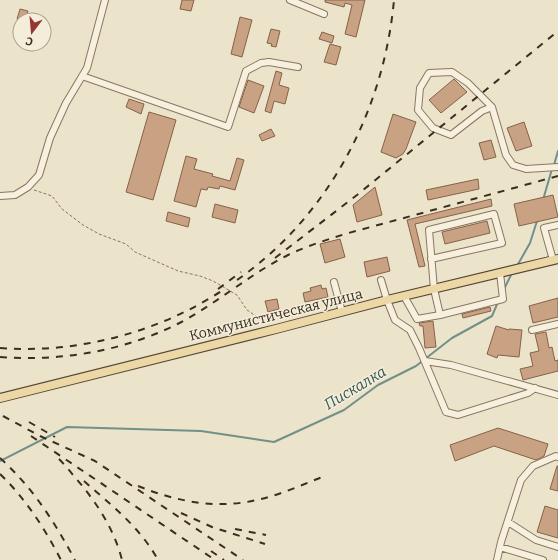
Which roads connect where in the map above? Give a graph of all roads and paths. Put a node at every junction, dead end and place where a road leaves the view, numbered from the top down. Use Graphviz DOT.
graph roads {
  1 [pos="105,0"];
  2 [pos="290,0"];
  3 [pos="324,14"];
  4 [pos="298,67"];
  5 [pos="82,76"];
  6 [pos="492,107"];
  7 [pos="558,167"];
  8 [pos="28,187"];
  9 [pos="0,196"];
  10 [pos="558,225"];
  11 [pos="431,259"];
  12 [pos="555,260"];
  13 [pos="500,273"];
  14 [pos="381,280"];
  15 [pos="334,282"];
  16 [pos="434,289"];
  17 [pos="404,296"];
  18 [pos="387,300"];
  19 [pos="342,312"];
  20 [pos="440,315"];
  21 [pos="558,324"];
  22 [pos="276,329"];
  23 [pos="532,330"];
  24 [pos="424,361"];
  25 [pos="535,388"];
  26 [pos="558,395"];
  27 [pos="0,398"];
  28 [pos="558,457"];
  29 [pos="508,522"];
  30 [pos="500,547"];
  31 [pos="558,547"];
  32 [pos="497,560"];
  33 [pos="543,560"];
  1 -- 5 [label="street"];
  2 -- 3 [label="street"];
  4 -- 5 [label="street"];
  5 -- 8 [label="street"];
  6 -- 6 [label="street"];
  6 -- 7 [label="street"];
  8 -- 9 [label="street"];
  8 -- 22 [label="path"];
  10 -- 12 [label="street"];
  11 -- 11 [label="street"];
  11 -- 16 [label="street"];
  12 -- 13 [label="main road, Коммунистическая улица"];
  13 -- 16 [label="main road, Коммунистическая улица"];
  13 -- 20 [label="street"];
  14 -- 18 [label="street"];
  15 -- 19 [label="street"];
  16 -- 17 [label="main road, Коммунистическая улица"];
  16 -- 20 [label="street"];
  17 -- 18 [label="main road, Коммунистическая улица"];
  17 -- 20 [label="street"];
  18 -- 19 [label="main road, Коммунистическая улица"];
  18 -- 24 [label="street"];
  19 -- 22 [label="main road, Коммунистическая улица"];
  21 -- 23 [label="street"];
  22 -- 27 [label="main road, Коммунистическая улица"];
  24 -- 25 [label="street"];
  24 -- 25 [label="street"];
  25 -- 26 [label="street"];
  28 -- 29 [label="street"];
  29 -- 30 [label="street"];
  29 -- 31 [label="street"];
  30 -- 32 [label="street"];
  30 -- 33 [label="street"];
}
